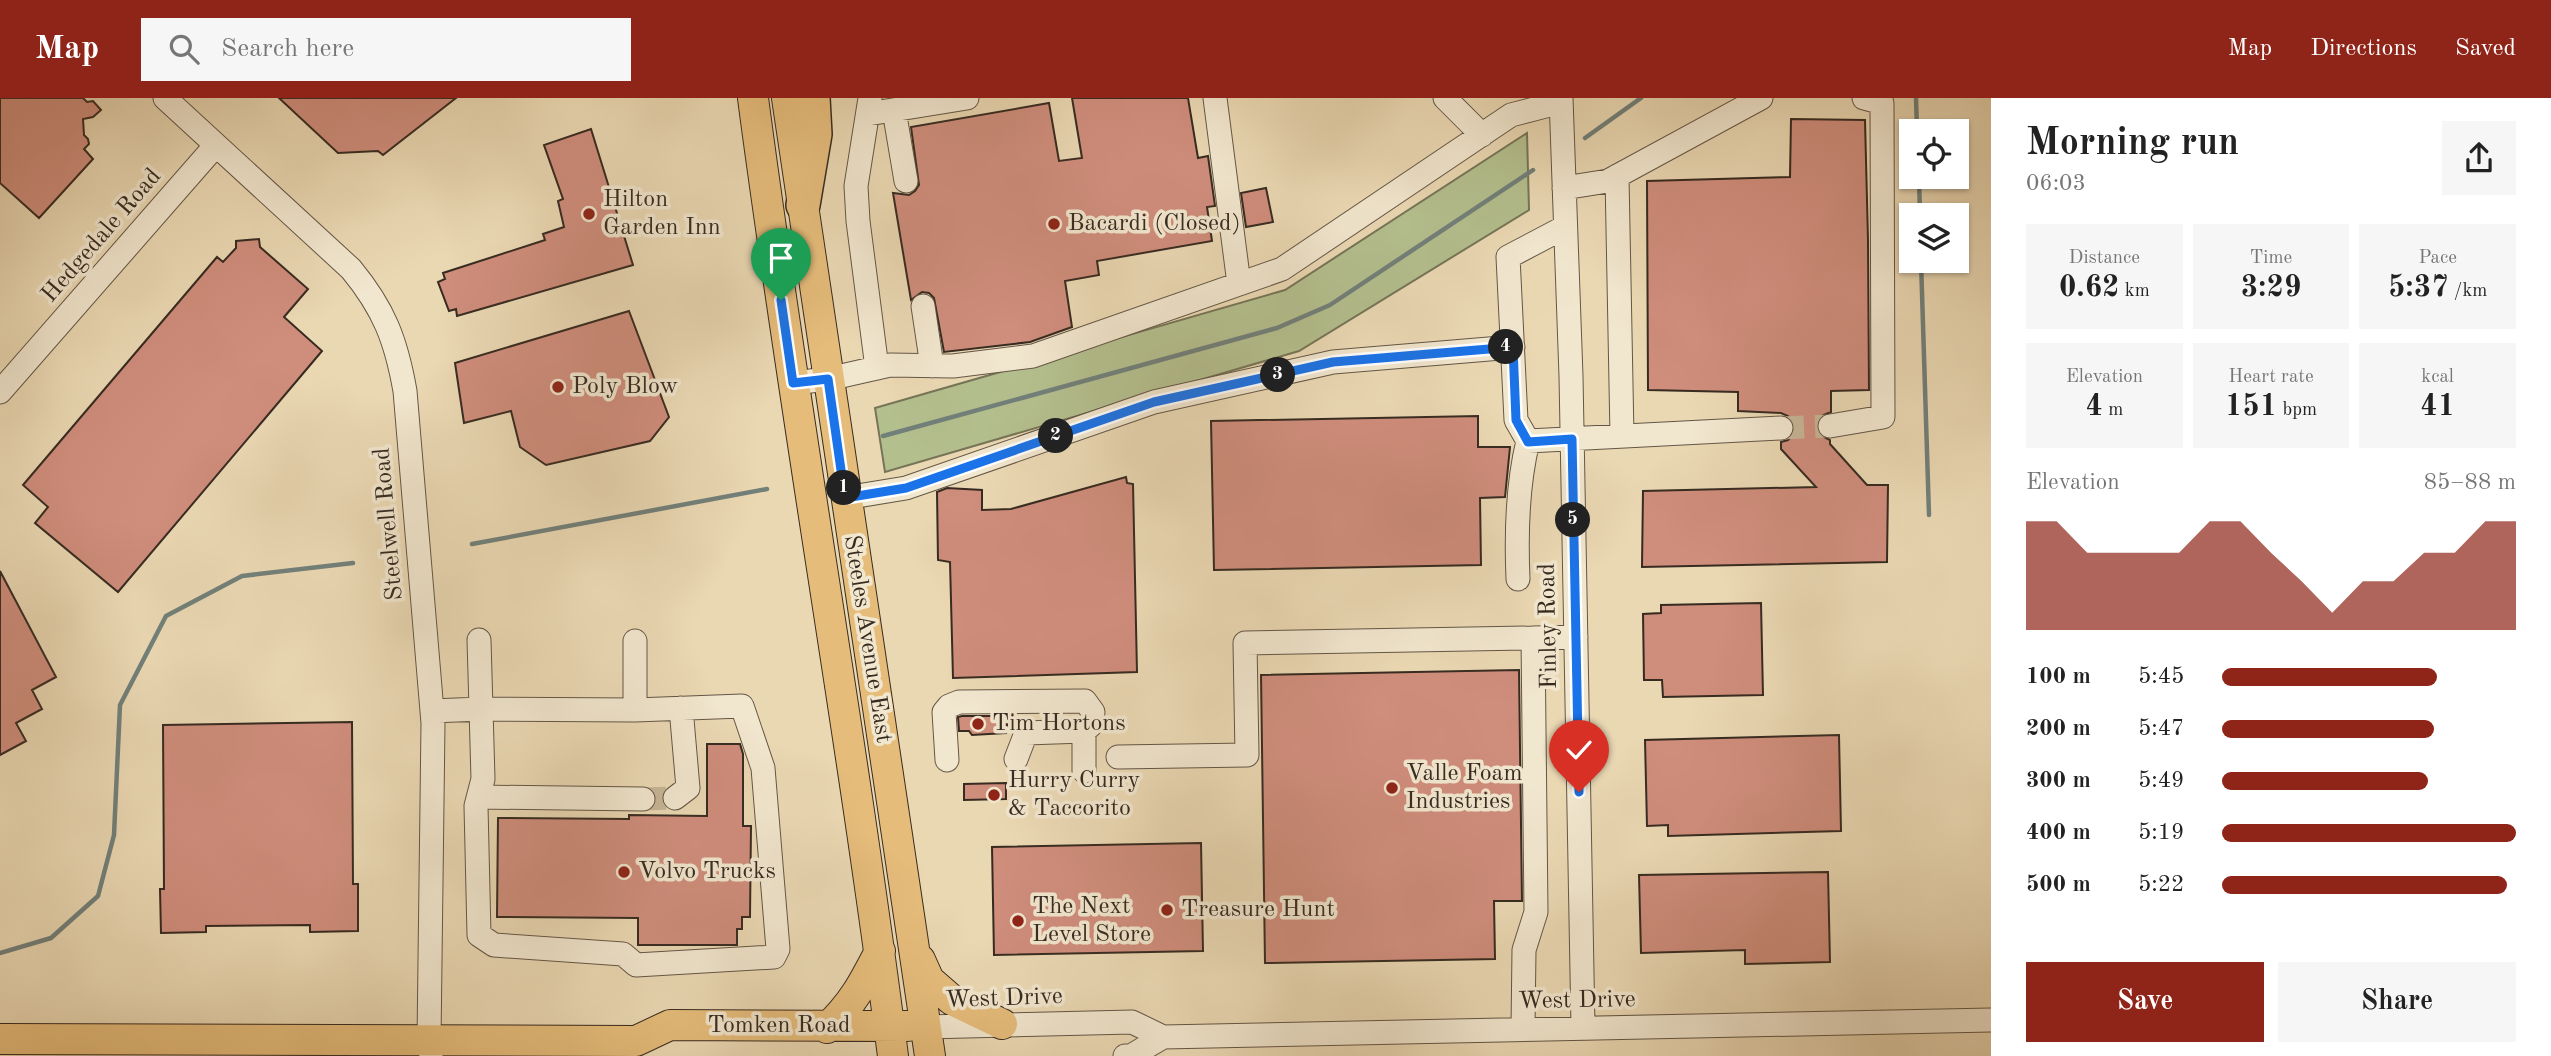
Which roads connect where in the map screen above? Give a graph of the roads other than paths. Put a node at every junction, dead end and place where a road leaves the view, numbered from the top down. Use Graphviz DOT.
graph roads {
  1 [pos="165,98"];
  2 [pos="753,98"];
  3 [pos="786,98"];
  4 [pos="813,98"];
  5 [pos="967,98"];
  6 [pos="1215,98"];
  7 [pos="1223,98"];
  8 [pos="1445,98"];
  9 [pos="1761,98"];
  10 [pos="1864,98"];
  11 [pos="1561,100"];
  12 [pos="869,106"];
  13 [pos="894,110"];
  14 [pos="1482,135"];
  15 [pos="216,145"];
  16 [pos="1617,176"];
  17 [pos="906,181"];
  18 [pos="1564,188"];
  19 [pos="803,205"];
  20 [pos="1566,228"];
  21 [pos="1239,284"];
  22 [pos="923,306"];
  23 [pos="1513,347"];
  24 [pos="932,366"];
  25 [pos="877,368"];
  26 [pos="828,379"];
  27 [pos="793,383"];
  28 [pos="0,392"];
  29 [pos="1830,426"];
  30 [pos="1780,428"];
  31 [pos="1622,436"];
  32 [pos="1572,439"];
  33 [pos="1528,442"];
  34 [pos="845,498"];
  35 [pos="1518,579"];
  36 [pos="1576,637"];
  37 [pos="1533,638"];
  38 [pos="479,640"];
  39 [pos="635,641"];
  40 [pos="681,708"];
  41 [pos="481,709"];
  42 [pos="635,709"];
  43 [pos="432,711"];
  44 [pos="1084,731"];
  45 [pos="1118,757"];
  46 [pos="1016,759"];
  47 [pos="947,760"];
  48 [pos="1084,771"];
  49 [pos="478,797"];
  50 [pos="675,798"];
  51 [pos="643,799"];
  52 [pos="914,946"];
  53 [pos="880,951"];
  54 [pos="1991,1020"];
  55 [pos="1003,1024"];
  56 [pos="889,1025"];
  57 [pos="1583,1027"];
  58 [pos="827,1028"];
  59 [pos="1524,1028"];
  60 [pos="1163,1037"];
  61 [pos="0,1039"];
  62 [pos="636,1041"];
  63 [pos="928,1042"];
  64 [pos="430,1049"];
  65 [pos="663,1056"];
  66 [pos="893,1056"];
  67 [pos="1125,1056"];
  1 -- 15 [label="street, Steelwell Road"];
  2 -- 27 [label="main road, Steeles Avenue East"];
  3 -- 19 [label="main road, Steeles Avenue East"];
  4 -- 19 [label="highway"];
  5 -- 13 [label="street"];
  6 -- 7 [label="street"];
  6 -- 21 [label="street"];
  8 -- 14 [label="street"];
  9 -- 16 [label="street"];
  10 -- 29 [label="street"];
  11 -- 14 [label="street"];
  11 -- 18 [label="street, Finley Road"];
  12 -- 13 [label="street"];
  12 -- 25 [label="street"];
  13 -- 17 [label="street"];
  14 -- 21 [label="street"];
  15 -- 28 [label="street, Hedgedale Road"];
  15 -- 43 [label="street, Steelwell Road"];
  16 -- 18 [label="street"];
  16 -- 31 [label="street"];
  18 -- 20 [label="street, Finley Road"];
  19 -- 26 [label="main road, Steeles Avenue East"];
  20 -- 23 [label="street"];
  20 -- 32 [label="street, Finley Road"];
  21 -- 24 [label="street"];
  22 -- 24 [label="street"];
  23 -- 33 [label="street"];
  23 -- 34 [label="street"];
  24 -- 25 [label="street"];
  25 -- 26 [label="street"];
  26 -- 27 [label="street"];
  26 -- 34 [label="main road, Steeles Avenue East"];
  27 -- 53 [label="main road, Steeles Avenue East"];
  30 -- 31 [label="street"];
  31 -- 32 [label="street"];
  32 -- 33 [label="street"];
  32 -- 36 [label="street, Finley Road"];
  33 -- 35 [label="street"];
  34 -- 52 [label="main road, Steeles Avenue East"];
  36 -- 37 [label="street"];
  36 -- 57 [label="street, Finley Road"];
  37 -- 45 [label="street"];
  37 -- 59 [label="street"];
  38 -- 41 [label="street"];
  39 -- 42 [label="street"];
  40 -- 42 [label="street"];
  40 -- 49 [label="street"];
  40 -- 50 [label="street"];
  41 -- 42 [label="street"];
  41 -- 43 [label="street"];
  41 -- 49 [label="street"];
  43 -- 64 [label="street, Steelwell Road"];
  44 -- 46 [label="street"];
  44 -- 47 [label="street"];
  44 -- 48 [label="street"];
  49 -- 51 [label="street"];
  52 -- 55 [label="main road"];
  52 -- 63 [label="main road, Steeles Avenue East"];
  53 -- 56 [label="main road, Steeles Avenue East"];
  53 -- 58 [label="main road"];
  54 -- 57 [label="street, West Drive"];
  55 -- 60 [label="street, West Drive"];
  55 -- 63 [label="street, West Drive"];
  56 -- 58 [label="main road, Tomken Road"];
  56 -- 63 [label="main road, Tomken Road"];
  56 -- 66 [label="main road, Steeles Avenue East"];
  57 -- 59 [label="street, West Drive"];
  58 -- 62 [label="main road, Tomken Road"];
  59 -- 60 [label="street, West Drive"];
  60 -- 67 [label="street, West Drive"];
  61 -- 64 [label="main road, Tomken Road"];
  62 -- 64 [label="main road, Tomken Road"];
  62 -- 65 [label="main road, Tomken Road"];
}
